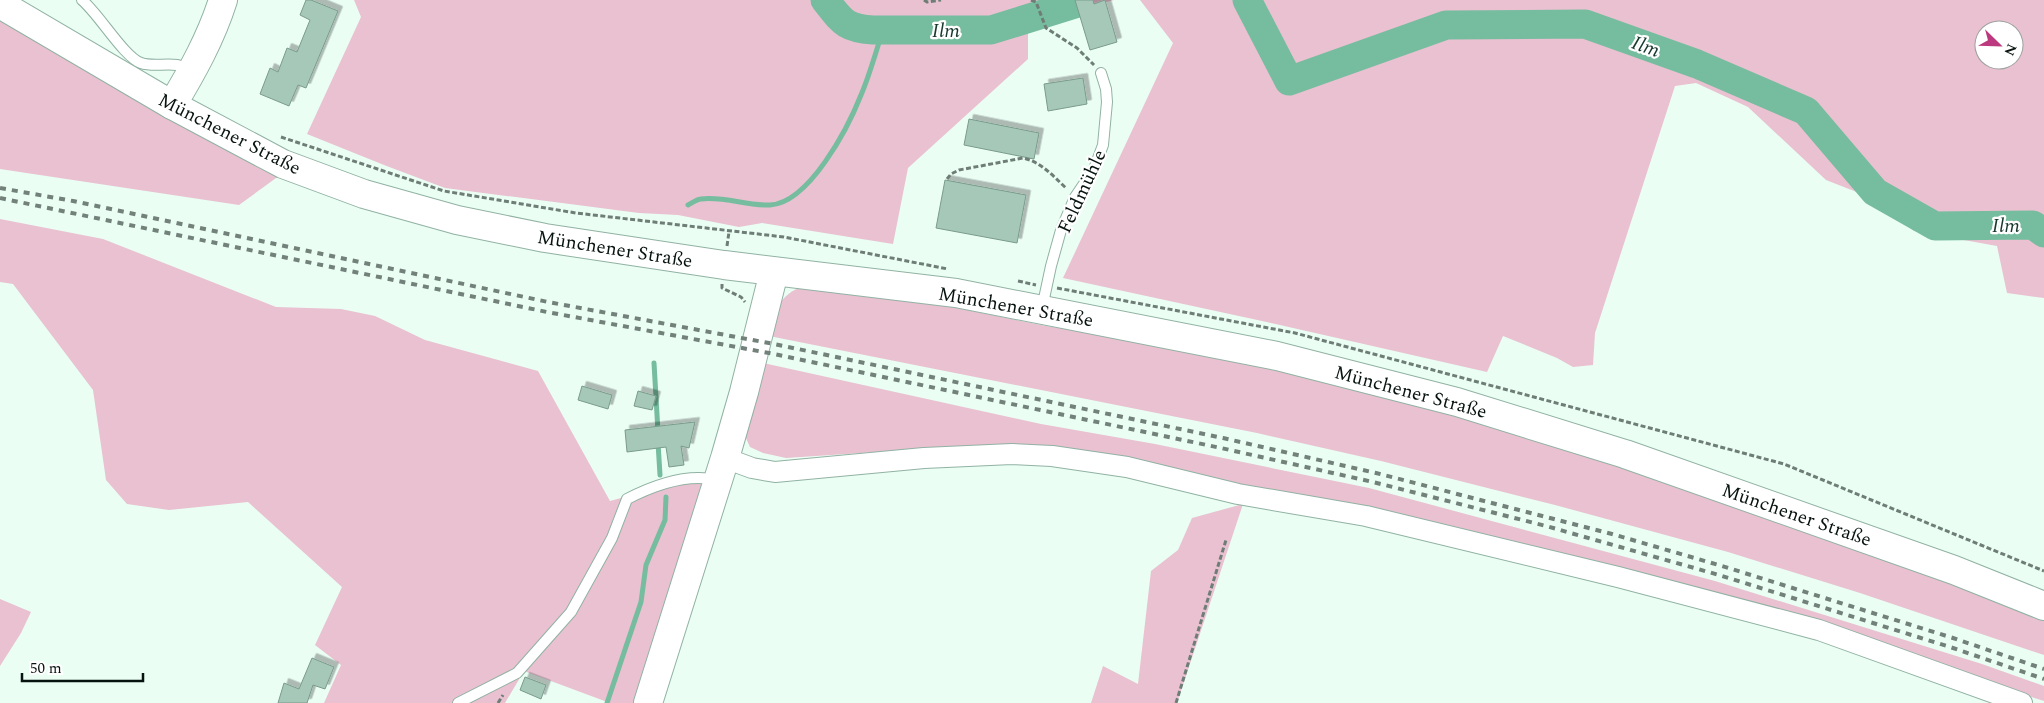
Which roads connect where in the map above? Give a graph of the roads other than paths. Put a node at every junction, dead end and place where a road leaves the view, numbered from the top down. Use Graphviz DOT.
graph roads {
  1 [pos="82,0"];
  2 [pos="224,0"];
  3 [pos="0,4"];
  4 [pos="192,71"];
  5 [pos="1101,73"];
  6 [pos="172,105"];
  7 [pos="774,272"];
  8 [pos="1042,309"];
  9 [pos="722,469"];
  10 [pos="2044,606"];
  11 [pos="458,703"];
  12 [pos="648,703"];
  13 [pos="2022,703"];
  1 -- 4 [label="lane"];
  2 -- 4 [label="main road"];
  3 -- 6 [label="main road, Münchener Straße"];
  4 -- 6 [label="main road"];
  5 -- 8 [label="lane, Feldmühle"];
  6 -- 7 [label="main road, Münchener Straße"];
  7 -- 8 [label="main road, Münchener Straße"];
  7 -- 9 [label="main road"];
  8 -- 10 [label="main road, Münchener Straße"];
  9 -- 11 [label="lane"];
  9 -- 12 [label="main road"];
  9 -- 13 [label="street"];
}
